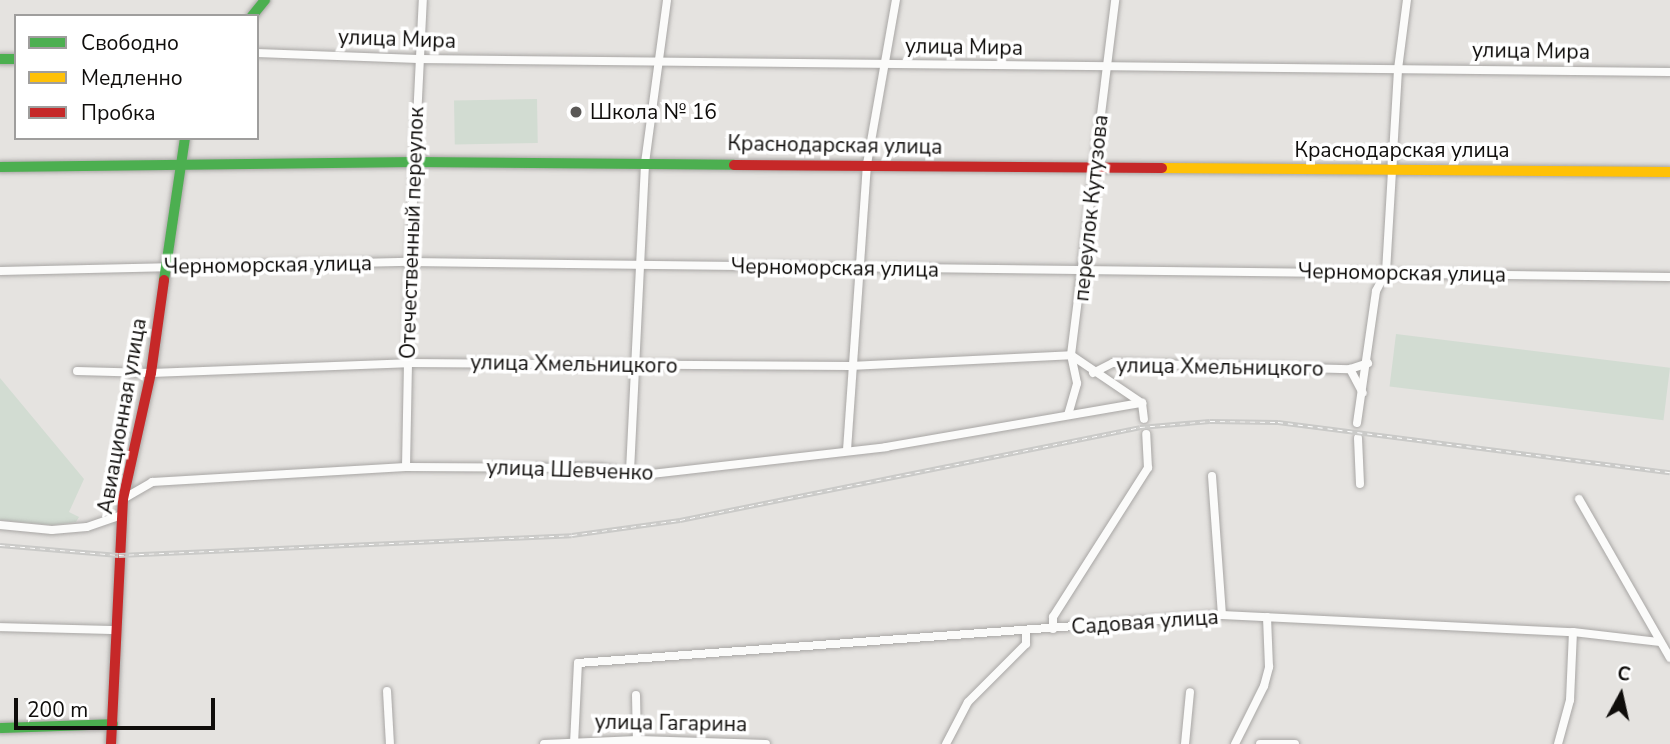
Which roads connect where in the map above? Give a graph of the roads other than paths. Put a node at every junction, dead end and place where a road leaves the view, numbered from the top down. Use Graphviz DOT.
graph roads {
  1 [pos="265,0"];
  2 [pos="423,0"];
  3 [pos="667,0"];
  4 [pos="896,0"];
  5 [pos="1115,0"];
  6 [pos="1407,0"];
  7 [pos="254,14"];
  8 [pos="259,53"];
  9 [pos="418,60"];
  10 [pos="660,61"];
  11 [pos="884,65"];
  12 [pos="1106,68"];
  13 [pos="1398,69"];
  14 [pos="1670,72"];
  15 [pos="185,140"];
  16 [pos="415,162"];
  17 [pos="645,163"];
  18 [pos="867,164"];
  19 [pos="0,167"];
  20 [pos="181,167"];
  21 [pos="1097,167"];
  22 [pos="1392,169"];
  23 [pos="1670,172"];
  24 [pos="410,262"];
  25 [pos="637,265"];
  26 [pos="167,267"];
  27 [pos="857,268"];
  28 [pos="0,271"];
  29 [pos="1084,271"];
  30 [pos="1386,272"];
  31 [pos="1670,277"];
  32 [pos="1071,355"];
  33 [pos="407,363"];
  34 [pos="1368,363"];
  35 [pos="634,366"];
  36 [pos="850,366"];
  37 [pos="1350,369"];
  38 [pos="77,371"];
  39 [pos="151,373"];
  40 [pos="1093,373"];
  41 [pos="1363,393"];
  42 [pos="1142,403"];
  43 [pos="1068,415"];
  44 [pos="1144,419"];
  45 [pos="1357,423"];
  46 [pos="1146,434"];
  47 [pos="1358,438"];
  48 [pos="847,450"];
  49 [pos="406,467"];
  50 [pos="630,471"];
  51 [pos="1212,475"];
  52 [pos="1360,484"];
  53 [pos="123,499"];
  54 [pos="1579,499"];
  55 [pos="121,516"];
  56 [pos="0,525"];
  57 [pos="1223,615"];
  58 [pos="1267,617"];
  59 [pos="0,627"];
  60 [pos="1053,629"];
  61 [pos="117,630"];
  62 [pos="1026,632"];
  63 [pos="1573,632"];
  64 [pos="1660,642"];
  65 [pos="1669,655"];
  66 [pos="387,691"];
  67 [pos="1190,692"];
  68 [pos="636,695"];
  69 [pos="113,724"];
  70 [pos="0,728"];
  71 [pos="638,742"];
  72 [pos="574,743"];
  73 [pos="739,743"];
  74 [pos="1261,743"];
  75 [pos="111,744"];
  76 [pos="390,744"];
  77 [pos="544,744"];
  78 [pos="766,744"];
  79 [pos="946,744"];
  80 [pos="1185,744"];
  81 [pos="1235,744"];
  82 [pos="1295,744"];
  83 [pos="1558,744"];
  1 -- 7 [label="street"];
  2 -- 9 [label="street, Отечественный переулок"];
  3 -- 10 [label="street"];
  4 -- 11 [label="street"];
  5 -- 12 [label="street, переулок Кутузова"];
  6 -- 13 [label="street"];
  8 -- 9 [label="street, улица Мира"];
  9 -- 10 [label="street, улица Мира"];
  9 -- 16 [label="street, Отечественный переулок"];
  10 -- 11 [label="street, улица Мира"];
  10 -- 17 [label="street"];
  11 -- 12 [label="street, улица Мира"];
  11 -- 18 [label="street"];
  12 -- 13 [label="street, улица Мира"];
  12 -- 21 [label="street, переулок Кутузова"];
  13 -- 14 [label="street, улица Мира"];
  13 -- 22 [label="street"];
  15 -- 20 [label="street, Авиационная улица"];
  16 -- 17 [label="street, Краснодарская улица"];
  16 -- 20 [label="street, Краснодарская улица"];
  16 -- 24 [label="street, Отечественный переулок"];
  17 -- 18 [label="street, Краснодарская улица"];
  17 -- 25 [label="street"];
  18 -- 21 [label="street, Краснодарская улица"];
  18 -- 27 [label="street"];
  19 -- 20 [label="street, Краснодарская улица"];
  20 -- 26 [label="street, Авиационная улица"];
  21 -- 22 [label="street, Краснодарская улица"];
  21 -- 29 [label="street, переулок Кутузова"];
  22 -- 23 [label="street, Краснодарская улица"];
  22 -- 30 [label="street"];
  24 -- 25 [label="street, Черноморская улица"];
  24 -- 26 [label="street, Черноморская улица"];
  24 -- 33 [label="street, Отечественный переулок"];
  25 -- 27 [label="street, Черноморская улица"];
  25 -- 35 [label="street"];
  26 -- 28 [label="street, Черноморская улица"];
  26 -- 39 [label="street, Авиационная улица"];
  27 -- 29 [label="street, Черноморская улица"];
  27 -- 36 [label="street"];
  29 -- 30 [label="street, Черноморская улица"];
  29 -- 32 [label="street, переулок Кутузова"];
  30 -- 31 [label="street, Черноморская улица"];
  30 -- 34 [label="street"];
  32 -- 36 [label="street, улица Хмельницкого"];
  32 -- 40 [label="street"];
  32 -- 43 [label="street, переулок Кутузова"];
  33 -- 35 [label="street, улица Хмельницкого"];
  33 -- 39 [label="street, улица Хмельницкого"];
  33 -- 49 [label="street, Отечественный переулок"];
  34 -- 37 [label="street, улица Хмельницкого"];
  34 -- 41 [label="street"];
  35 -- 36 [label="street, улица Хмельницкого"];
  35 -- 50 [label="street"];
  36 -- 48 [label="street"];
  37 -- 40 [label="street, улица Хмельницкого"];
  37 -- 41 [label="street, улица Хмельницкого"];
  38 -- 39 [label="street, улица Хмельницкого"];
  39 -- 53 [label="street, Авиационная улица"];
  40 -- 42 [label="street"];
  41 -- 45 [label="street"];
  42 -- 43 [label="street, улица Шевченко"];
  42 -- 44 [label="street"];
  43 -- 48 [label="street, улица Шевченко"];
  46 -- 60 [label="street"];
  47 -- 52 [label="street"];
  48 -- 50 [label="street, улица Шевченко"];
  49 -- 50 [label="street, улица Шевченко"];
  49 -- 53 [label="street, улица Шевченко"];
  51 -- 57 [label="street"];
  53 -- 55 [label="street, Авиационная улица"];
  54 -- 64 [label="street"];
  55 -- 56 [label="street"];
  55 -- 61 [label="street, Авиационная улица"];
  57 -- 58 [label="street, Садовая улица"];
  57 -- 60 [label="street, Садовая улица"];
  58 -- 63 [label="street, Садовая улица"];
  58 -- 81 [label="street"];
  59 -- 61 [label="street"];
  60 -- 62 [label="street, Садовая улица"];
  61 -- 69 [label="street, Авиационная улица"];
  62 -- 72 [label="street, Садовая улица"];
  62 -- 79 [label="street"];
  63 -- 64 [label="street, Садовая улица"];
  63 -- 83 [label="street"];
  64 -- 65 [label="street"];
  66 -- 76 [label="street"];
  67 -- 80 [label="street"];
  68 -- 71 [label="street"];
  69 -- 70 [label="street"];
  69 -- 75 [label="street, Авиационная улица"];
  71 -- 72 [label="street, улица Гагарина"];
  71 -- 73 [label="street, улица Гагарина"];
  72 -- 77 [label="street, улица Гагарина"];
  73 -- 78 [label="street, улица Гагарина"];
  74 -- 82 [label="street"];
}
